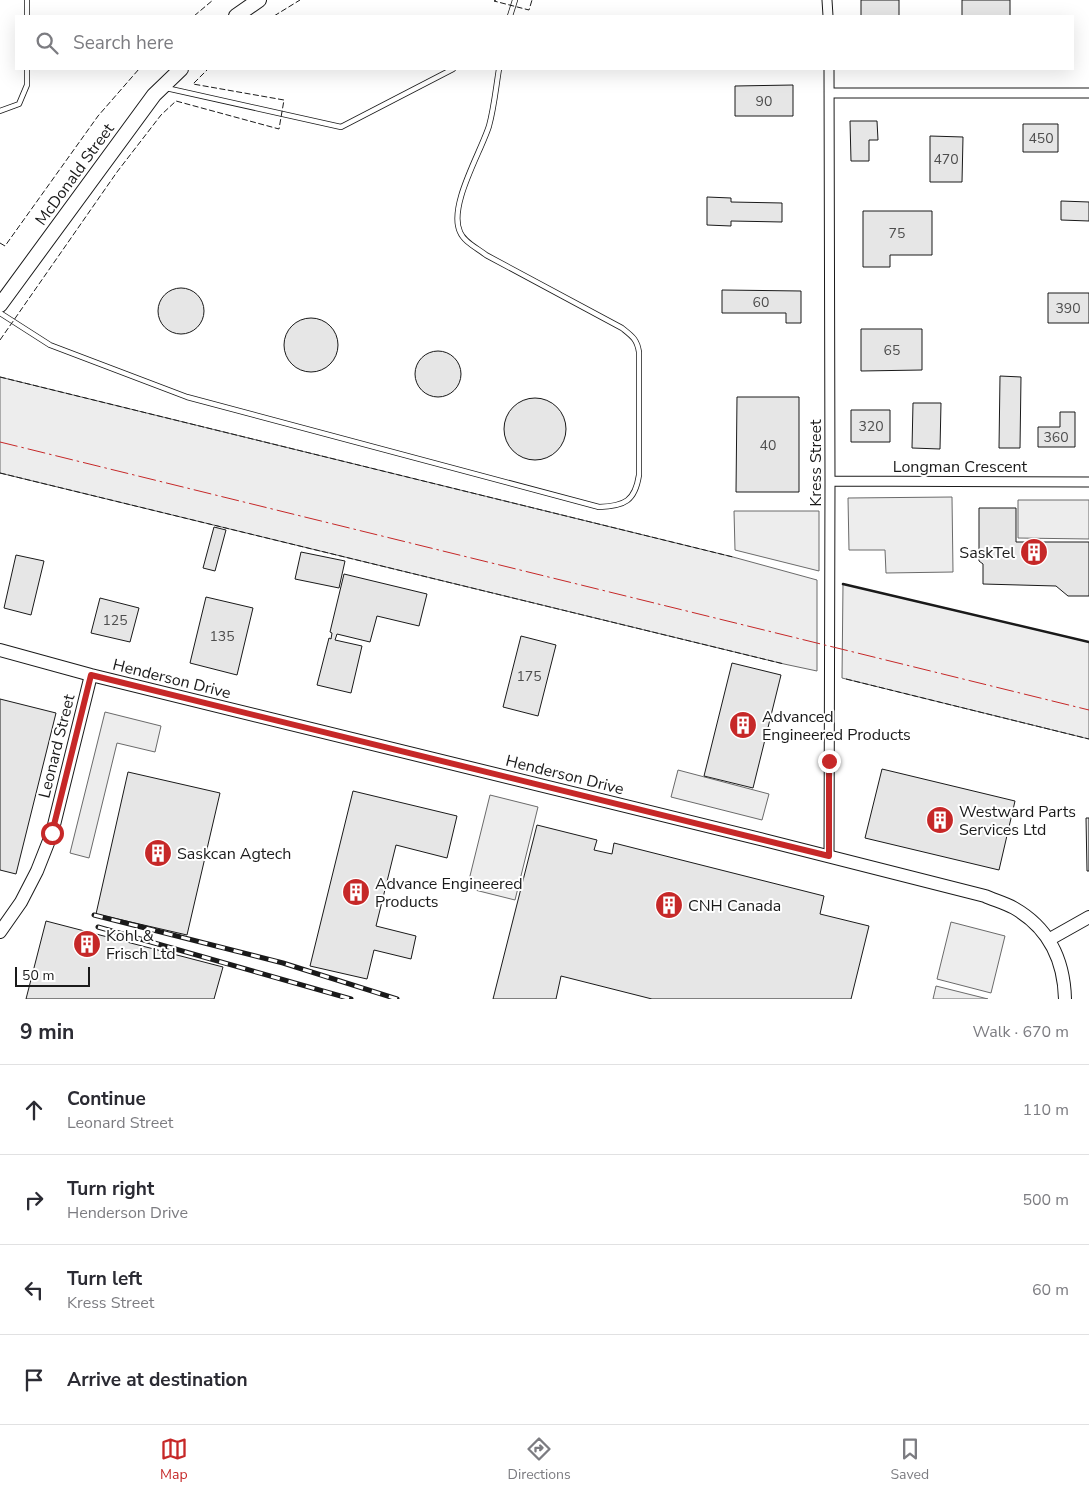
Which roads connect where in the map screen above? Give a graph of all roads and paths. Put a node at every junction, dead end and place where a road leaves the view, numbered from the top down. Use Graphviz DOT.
graph roads {
  1 [pos="27,0"];
  2 [pos="259,0"];
  3 [pos="514,0"];
  4 [pos="828,0"];
  5 [pos="27,15"];
  6 [pos="237,15"];
  7 [pos="510,15"];
  8 [pos="828,15"];
  9 [pos="27,70"];
  10 [pos="181,70"];
  11 [pos="451,70"];
  12 [pos="499,70"];
  13 [pos="829,70"];
  14 [pos="162,87"];
  15 [pos="829,93"];
  16 [pos="1089,93"];
  17 [pos="0,112"];
  18 [pos="0,305"];
  19 [pos="0,313"];
  20 [pos="830,481"];
  21 [pos="1089,482"];
  22 [pos="0,650"];
  23 [pos="91,675"];
  24 [pos="829,856"];
  25 [pos="1089,917"];
  26 [pos="0,932"];
  27 [pos="1050,939"];
  28 [pos="1064,999"];
  1 -- 5 [label="lane"];
  2 -- 6 [label="main road"];
  3 -- 7 [label="lane"];
  4 -- 8 [label="street"];
  9 -- 17 [label="lane"];
  10 -- 14 [label="main road, McDonald Street"];
  11 -- 14 [label="lane"];
  12 -- 19 [label="lane"];
  13 -- 15 [label="street, Kress Street"];
  14 -- 18 [label="main road, McDonald Street"];
  15 -- 16 [label="street"];
  15 -- 20 [label="street, Kress Street"];
  20 -- 21 [label="street, Longman Crescent"];
  20 -- 24 [label="street, Kress Street"];
  22 -- 23 [label="street, Henderson Drive"];
  23 -- 24 [label="street, Henderson Drive"];
  23 -- 26 [label="street, Leonard Street"];
  24 -- 27 [label="street, Henderson Drive"];
  25 -- 27 [label="street"];
  27 -- 28 [label="street, Henderson Drive"];
}
